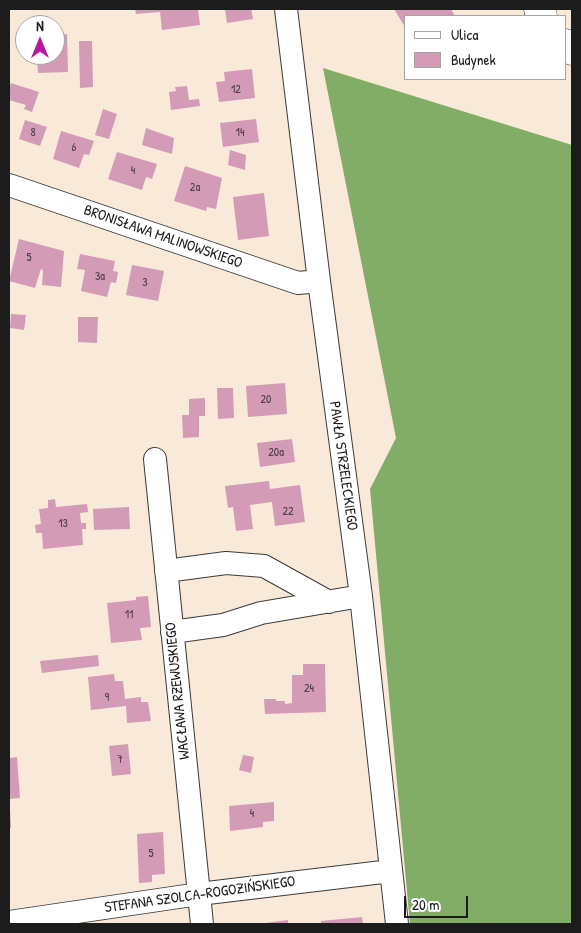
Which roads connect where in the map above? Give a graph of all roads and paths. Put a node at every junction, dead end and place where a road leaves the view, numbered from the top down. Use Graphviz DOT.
graph roads {
  1 [pos="286,9"];
  2 [pos="9,185"];
  3 [pos="319,282"];
  4 [pos="155,459"];
  5 [pos="166,571"];
  6 [pos="361,596"];
  7 [pos="329,602"];
  8 [pos="172,632"];
  9 [pos="391,871"];
  10 [pos="199,894"];
  11 [pos="9,922"];
  12 [pos="202,924"];
  13 [pos="397,924"];
  1 -- 3 [label="street, PAWŁA STRZELECKIEGO"];
  2 -- 3 [label="street, BRONISŁAWA MALINOWSKIEGO"];
  3 -- 6 [label="street, PAWŁA STRZELECKIEGO"];
  4 -- 5 [label="street, WACŁAWA RZEWUSKIEGO"];
  5 -- 7 [label="street"];
  5 -- 8 [label="street, WACŁAWA RZEWUSKIEGO"];
  6 -- 7 [label="street"];
  6 -- 9 [label="street, PAWŁA STRZELECKIEGO"];
  7 -- 8 [label="street"];
  8 -- 10 [label="street, WACŁAWA RZEWUSKIEGO"];
  9 -- 10 [label="street, STEFANA SZOLCA-ROGOZIŃSKIEGO"];
  9 -- 13 [label="street, PAWŁA STRZELECKIEGO"];
  10 -- 11 [label="street, STEFANA SZOLCA-ROGOZIŃSKIEGO"];
  10 -- 12 [label="street, WACŁAWA RZEWUSKIEGO"];
}
